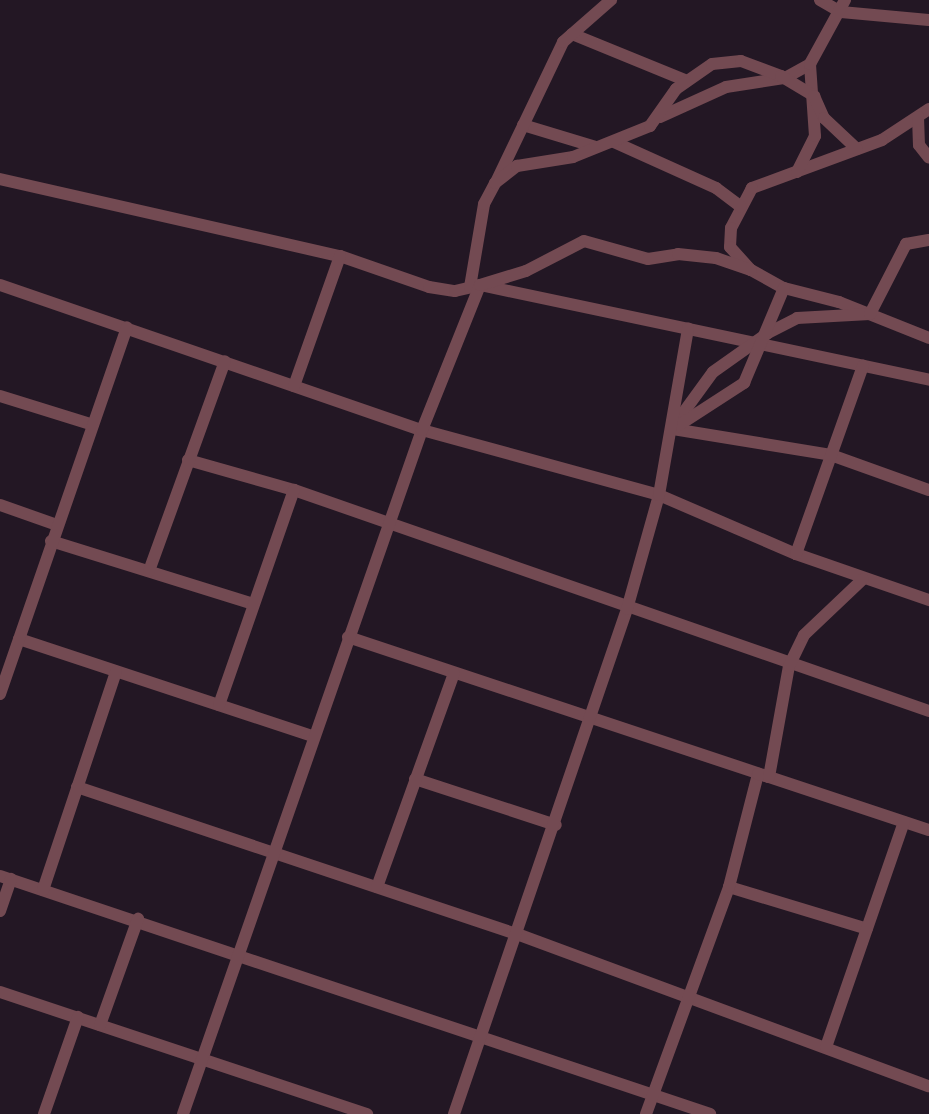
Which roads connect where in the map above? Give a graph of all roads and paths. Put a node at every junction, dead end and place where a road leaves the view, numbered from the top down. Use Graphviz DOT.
graph roads {
  1 [pos="611,0"];
  2 [pos="820,0"];
  3 [pos="843,6"];
  4 [pos="929,20"];
  5 [pos="572,34"];
  6 [pos="810,64"];
  7 [pos="785,78"];
  8 [pos="687,81"];
  9 [pos="814,96"];
  10 [pos="929,109"];
  11 [pos="918,117"];
  12 [pos="655,120"];
  13 [pos="523,125"];
  14 [pos="614,142"];
  15 [pos="599,147"];
  16 [pos="857,149"];
  17 [pos="929,158"];
  18 [pos="797,172"];
  19 [pos="0,179"];
  20 [pos="495,183"];
  21 [pos="741,207"];
  22 [pos="929,240"];
  23 [pos="340,256"];
  24 [pos="751,270"];
  25 [pos="0,285"];
  26 [pos="475,286"];
  27 [pos="784,288"];
  28 [pos="870,314"];
  29 [pos="899,325"];
  30 [pos="127,327"];
  31 [pos="688,329"];
  32 [pos="929,331"];
  33 [pos="929,338"];
  34 [pos="762,340"];
  35 [pos="225,361"];
  36 [pos="863,366"];
  37 [pos="929,380"];
  38 [pos="294,386"];
  39 [pos="0,396"];
  40 [pos="93,425"];
  41 [pos="673,429"];
  42 [pos="422,430"];
  43 [pos="831,455"];
  44 [pos="188,460"];
  45 [pos="294,490"];
  46 [pos="929,490"];
  47 [pos="659,495"];
  48 [pos="0,505"];
  49 [pos="389,524"];
  50 [pos="57,525"];
  51 [pos="51,541"];
  52 [pos="796,554"];
  53 [pos="149,571"];
  54 [pos="863,579"];
  55 [pos="929,600"];
  56 [pos="253,604"];
  57 [pos="627,609"];
  58 [pos="348,637"];
  59 [pos="19,639"];
  60 [pos="789,666"];
  61 [pos="116,672"];
  62 [pos="454,673"];
  63 [pos="0,694"];
  64 [pos="219,705"];
  65 [pos="929,711"];
  66 [pos="588,718"];
  67 [pos="313,736"];
  68 [pos="769,777"];
  69 [pos="415,779"];
  70 [pos="77,787"];
  71 [pos="904,822"];
  72 [pos="556,825"];
  73 [pos="929,830"];
  74 [pos="273,851"];
  75 [pos="6,878"];
  76 [pos="377,887"];
  77 [pos="729,887"];
  78 [pos="43,890"];
  79 [pos="0,911"];
  80 [pos="138,919"];
  81 [pos="867,929"];
  82 [pos="517,934"];
  83 [pos="237,954"];
  84 [pos="0,992"];
  85 [pos="689,995"];
  86 [pos="78,1017"];
  87 [pos="100,1025"];
  88 [pos="483,1037"];
  89 [pos="826,1047"];
  90 [pos="202,1059"];
  91 [pos="929,1086"];
  92 [pos="653,1094"];
  93 [pos="44,1114"];
  94 [pos="183,1114"];
  95 [pos="367,1114"];
  96 [pos="454,1114"];
  97 [pos="646,1114"];
  98 [pos="710,1114"];
  1 -- 5 [label="street"];
  2 -- 3 [label="street"];
  3 -- 4 [label="street"];
  3 -- 6 [label="street"];
  5 -- 8 [label="street"];
  5 -- 13 [label="street"];
  6 -- 7 [label="street"];
  6 -- 9 [label="street"];
  7 -- 8 [label="street"];
  7 -- 9 [label="street"];
  7 -- 12 [label="street"];
  8 -- 12 [label="street"];
  9 -- 16 [label="street"];
  9 -- 18 [label="street"];
  10 -- 11 [label="street"];
  11 -- 16 [label="street"];
  11 -- 17 [label="street"];
  12 -- 14 [label="street"];
  13 -- 15 [label="street"];
  13 -- 20 [label="street"];
  14 -- 15 [label="street"];
  14 -- 21 [label="street"];
  15 -- 20 [label="street"];
  16 -- 18 [label="street"];
  18 -- 21 [label="street"];
  19 -- 23 [label="street"];
  20 -- 26 [label="street"];
  21 -- 24 [label="street"];
  22 -- 28 [label="street"];
  23 -- 26 [label="street"];
  23 -- 38 [label="street"];
  24 -- 26 [label="street"];
  24 -- 27 [label="street"];
  25 -- 30 [label="street"];
  26 -- 31 [label="street"];
  26 -- 42 [label="street"];
  27 -- 28 [label="street"];
  27 -- 34 [label="street"];
  28 -- 29 [label="street"];
  28 -- 34 [label="street"];
  29 -- 32 [label="street"];
  29 -- 33 [label="street"];
  30 -- 35 [label="street"];
  30 -- 40 [label="street"];
  31 -- 34 [label="street"];
  31 -- 41 [label="street"];
  34 -- 36 [label="street"];
  34 -- 41 [label="street"];
  34 -- 41 [label="street"];
  35 -- 38 [label="street"];
  35 -- 44 [label="street"];
  36 -- 37 [label="street"];
  36 -- 43 [label="street"];
  38 -- 42 [label="street"];
  39 -- 40 [label="street"];
  40 -- 50 [label="street"];
  41 -- 43 [label="street"];
  41 -- 47 [label="street"];
  42 -- 47 [label="street"];
  42 -- 49 [label="street"];
  43 -- 46 [label="street"];
  43 -- 52 [label="street"];
  44 -- 45 [label="street"];
  44 -- 53 [label="street"];
  45 -- 49 [label="street"];
  45 -- 56 [label="street"];
  47 -- 52 [label="street"];
  47 -- 57 [label="street"];
  48 -- 50 [label="street"];
  49 -- 57 [label="street"];
  49 -- 58 [label="street"];
  50 -- 51 [label="street"];
  51 -- 53 [label="street"];
  51 -- 59 [label="street"];
  52 -- 54 [label="street"];
  53 -- 56 [label="street"];
  54 -- 55 [label="street"];
  54 -- 60 [label="street"];
  56 -- 64 [label="street"];
  57 -- 60 [label="street"];
  57 -- 66 [label="street"];
  58 -- 62 [label="street"];
  58 -- 67 [label="street"];
  59 -- 61 [label="street"];
  59 -- 63 [label="street"];
  60 -- 65 [label="street"];
  60 -- 68 [label="street"];
  61 -- 64 [label="street"];
  61 -- 70 [label="street"];
  62 -- 66 [label="street"];
  62 -- 69 [label="street"];
  64 -- 67 [label="street"];
  66 -- 68 [label="street"];
  66 -- 72 [label="street"];
  67 -- 74 [label="street"];
  68 -- 71 [label="street"];
  68 -- 77 [label="street"];
  69 -- 72 [label="street"];
  69 -- 76 [label="street"];
  70 -- 74 [label="street"];
  70 -- 78 [label="street"];
  71 -- 73 [label="street"];
  71 -- 81 [label="street"];
  72 -- 82 [label="street"];
  74 -- 76 [label="street"];
  74 -- 83 [label="street"];
  75 -- 78 [label="street"];
  75 -- 79 [label="street"];
  76 -- 82 [label="street"];
  77 -- 81 [label="street"];
  77 -- 85 [label="street"];
  78 -- 80 [label="street"];
  80 -- 83 [label="street"];
  80 -- 87 [label="street"];
  81 -- 89 [label="street"];
  82 -- 85 [label="street"];
  82 -- 88 [label="street"];
  83 -- 88 [label="street"];
  83 -- 90 [label="street"];
  84 -- 86 [label="street"];
  85 -- 89 [label="street"];
  85 -- 92 [label="street"];
  86 -- 87 [label="street"];
  86 -- 93 [label="street"];
  87 -- 90 [label="street"];
  88 -- 92 [label="street"];
  88 -- 96 [label="street"];
  89 -- 91 [label="street"];
  90 -- 94 [label="street"];
  90 -- 95 [label="street"];
  92 -- 97 [label="street"];
  92 -- 98 [label="street"];
}
